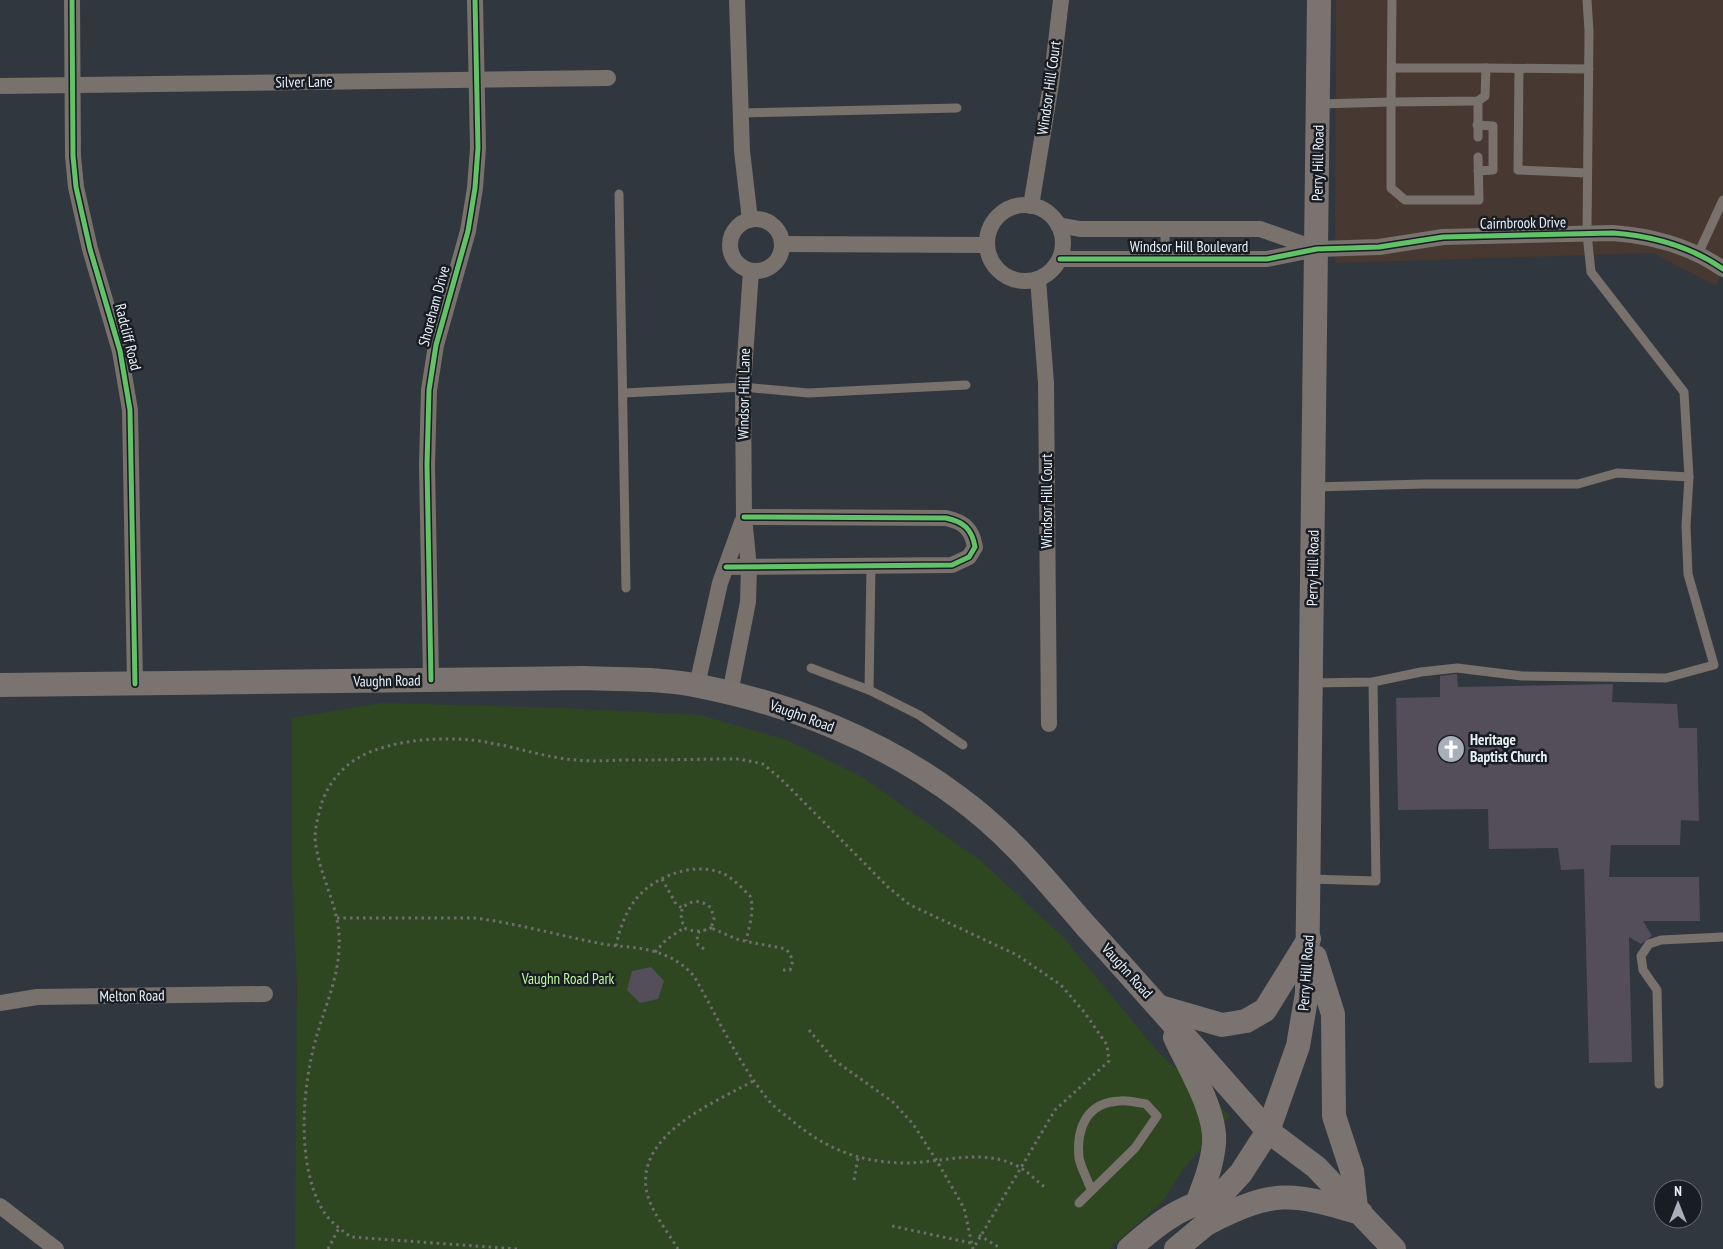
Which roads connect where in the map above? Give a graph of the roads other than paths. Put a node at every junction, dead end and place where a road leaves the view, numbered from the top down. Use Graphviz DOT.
graph roads {
  1 [pos="72,0"];
  2 [pos="476,0"];
  3 [pos="737,0"];
  4 [pos="1061,0"];
  5 [pos="1319,0"];
  6 [pos="1392,0"];
  7 [pos="1587,0"];
  8 [pos="1392,68"];
  9 [pos="1486,68"];
  10 [pos="1519,69"];
  11 [pos="1589,69"];
  12 [pos="608,78"];
  13 [pos="477,80"];
  14 [pos="72,85"];
  15 [pos="0,86"];
  16 [pos="1478,100"];
  17 [pos="1392,102"];
  18 [pos="1319,104"];
  19 [pos="957,108"];
  20 [pos="740,113"];
  21 [pos="1477,125"];
  22 [pos="1478,138"];
  23 [pos="1478,157"];
  24 [pos="1478,171"];
  25 [pos="1587,173"];
  26 [pos="619,194"];
  27 [pos="1723,200"];
  28 [pos="1031,206"];
  29 [pos="750,220"];
  30 [pos="1058,225"];
  31 [pos="1165,228"];
  32 [pos="1587,234"];
  33 [pos="782,244"];
  34 [pos="986,245"];
  35 [pos="1317,249"];
  36 [pos="1698,254"];
  37 [pos="1060,259"];
  38 [pos="1165,260"];
  39 [pos="1723,269"];
  40 [pos="750,271"];
  41 [pos="1038,279"];
  42 [pos="966,385"];
  43 [pos="743,387"];
  44 [pos="624,393"];
  45 [pos="1689,477"];
  46 [pos="1314,487"];
  47 [pos="744,518"];
  48 [pos="871,566"];
  49 [pos="726,567"];
  50 [pos="749,568"];
  51 [pos="626,588"];
  52 [pos="811,668"];
  53 [pos="431,680"];
  54 [pos="1373,682"];
  55 [pos="1312,683"];
  56 [pos="135,684"];
  57 [pos="697,685"];
  58 [pos="0,686"];
  59 [pos="869,690"];
  60 [pos="730,693"];
  61 [pos="1048,724"];
  62 [pos="963,745"];
  63 [pos="1309,880"];
  64 [pos="1723,937"];
  65 [pos="1309,939"];
  66 [pos="265,994"];
  67 [pos="0,1003"];
  68 [pos="1161,1009"];
  69 [pos="1659,1084"];
  70 [pos="1268,1131"];
  71 [pos="1091,1190"];
  72 [pos="1207,1201"];
  73 [pos="1079,1203"];
  74 [pos="0,1206"];
  75 [pos="1359,1210"];
  76 [pos="1206,1224"];
  77 [pos="56,1249"];
  78 [pos="1129,1249"];
  79 [pos="1176,1249"];
  80 [pos="1394,1249"];
  1 -- 14 [label="street, Radcliff Road"];
  2 -- 13 [label="street, Shoreham Drive"];
  3 -- 20 [label="street"];
  4 -- 28 [label="street, Windsor Hill Court"];
  5 -- 18 [label="main road, Perry Hill Road"];
  6 -- 8 [label="lane"];
  7 -- 11 [label="lane"];
  8 -- 9 [label="lane"];
  8 -- 17 [label="lane"];
  9 -- 10 [label="lane"];
  9 -- 16 [label="lane"];
  10 -- 11 [label="lane"];
  10 -- 25 [label="lane"];
  11 -- 25 [label="lane"];
  12 -- 13 [label="street, Silver Lane"];
  13 -- 14 [label="street, Silver Lane"];
  13 -- 53 [label="street, Shoreham Drive"];
  14 -- 15 [label="street, Silver Lane"];
  14 -- 56 [label="street, Radcliff Road"];
  16 -- 17 [label="lane"];
  16 -- 21 [label="lane"];
  17 -- 18 [label="lane"];
  17 -- 24 [label="lane"];
  18 -- 35 [label="main road, Perry Hill Road"];
  19 -- 20 [label="lane"];
  20 -- 29 [label="street"];
  21 -- 22 [label="lane"];
  21 -- 24 [label="lane"];
  23 -- 24 [label="lane"];
  25 -- 32 [label="lane"];
  26 -- 44 [label="lane"];
  27 -- 36 [label="lane"];
  28 -- 30 [label="street"];
  28 -- 34 [label="street"];
  29 -- 33 [label="street"];
  29 -- 40 [label="street"];
  30 -- 31 [label="street, Windsor Hill Boulevard"];
  30 -- 37 [label="street"];
  31 -- 35 [label="street, Windsor Hill Boulevard"];
  31 -- 38 [label="lane"];
  32 -- 35 [label="street, Cairnbrook Drive"];
  32 -- 36 [label="street, Cairnbrook Drive"];
  32 -- 45 [label="lane"];
  33 -- 34 [label="street"];
  33 -- 40 [label="street"];
  34 -- 41 [label="street"];
  35 -- 38 [label="street, Windsor Hill Boulevard"];
  35 -- 46 [label="main road, Perry Hill Road"];
  36 -- 39 [label="street, Cairnbrook Drive"];
  37 -- 38 [label="street, Windsor Hill Boulevard"];
  37 -- 41 [label="street"];
  40 -- 43 [label="street, Windsor Hill Lane"];
  41 -- 61 [label="street, Windsor Hill Court"];
  42 -- 43 [label="lane"];
  43 -- 44 [label="lane"];
  43 -- 47 [label="street, Windsor Hill Lane"];
  44 -- 51 [label="lane"];
  45 -- 46 [label="lane"];
  45 -- 54 [label="lane"];
  46 -- 55 [label="main road, Perry Hill Road"];
  47 -- 48 [label="street"];
  47 -- 49 [label="street, Windsor Hill Lane"];
  47 -- 50 [label="street, Windsor Hill Lane"];
  48 -- 50 [label="street"];
  48 -- 59 [label="lane"];
  49 -- 50 [label="street"];
  49 -- 57 [label="street, Windsor Hill Lane"];
  50 -- 60 [label="street, Windsor Hill Lane"];
  52 -- 59 [label="lane"];
  53 -- 56 [label="main road, Vaughn Road"];
  53 -- 57 [label="main road, Vaughn Road"];
  54 -- 55 [label="lane"];
  54 -- 63 [label="lane"];
  55 -- 63 [label="main road, Perry Hill Road"];
  56 -- 58 [label="main road, Vaughn Road"];
  57 -- 60 [label="main road, Vaughn Road"];
  59 -- 62 [label="lane"];
  60 -- 68 [label="main road, Vaughn Road"];
  63 -- 65 [label="main road, Perry Hill Road"];
  64 -- 69 [label="lane"];
  65 -- 68 [label="main road"];
  65 -- 70 [label="main road, Perry Hill Road"];
  65 -- 75 [label="main road"];
  66 -- 67 [label="street, Melton Road"];
  68 -- 70 [label="main road, Vaughn Road"];
  68 -- 72 [label="main road"];
  70 -- 72 [label="main road, Perry Hill Road"];
  70 -- 75 [label="main road, Vaughn Road"];
  71 -- 71 [label="lane"];
  71 -- 73 [label="lane"];
  72 -- 76 [label="main road"];
  72 -- 78 [label="main road"];
  74 -- 77 [label="street"];
  75 -- 76 [label="main road"];
  75 -- 80 [label="main road, Vaughn Road"];
  76 -- 79 [label="main road"];
}
